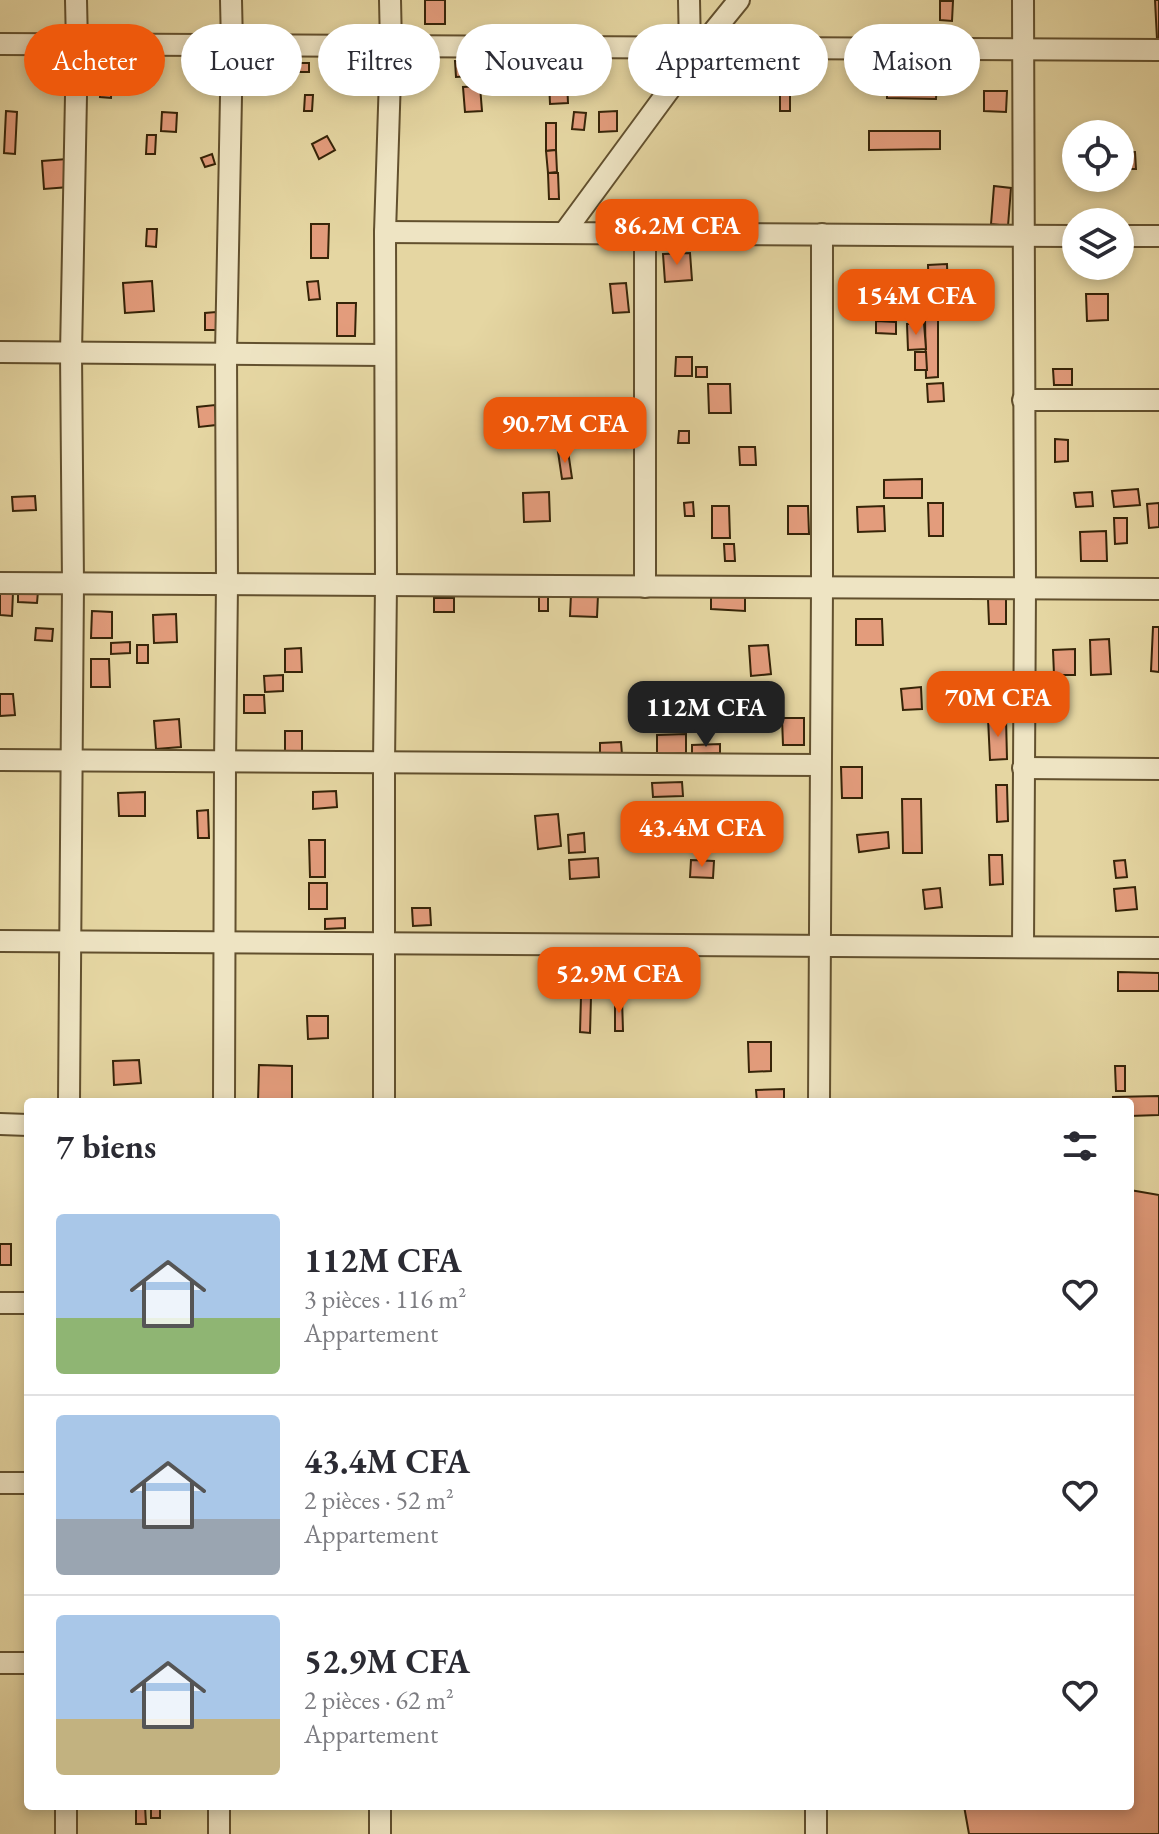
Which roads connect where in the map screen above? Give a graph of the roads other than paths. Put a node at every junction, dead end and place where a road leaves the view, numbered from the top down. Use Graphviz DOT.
graph roads {
  1 [pos="76,0"];
  2 [pos="231,0"];
  3 [pos="390,0"];
  4 [pos="689,0"];
  5 [pos="739,0"];
  6 [pos="1023,0"];
  7 [pos="77,24"];
  8 [pos="232,24"];
  9 [pos="391,24"];
  10 [pos="692,24"];
  11 [pos="717,24"];
  12 [pos="0,44"];
  13 [pos="24,44"];
  14 [pos="440,46"];
  15 [pos="628,48"];
  16 [pos="828,48"];
  17 [pos="1023,49"];
  18 [pos="1159,50"];
  19 [pos="76,96"];
  20 [pos="231,96"];
  21 [pos="389,96"];
  22 [pos="661,96"];
  23 [pos="385,232"];
  24 [pos="564,233"];
  25 [pos="645,233"];
  26 [pos="822,234"];
  27 [pos="1023,236"];
  28 [pos="1062,236"];
  29 [pos="1134,236"];
  30 [pos="1159,236"];
  31 [pos="0,352"];
  32 [pos="71,353"];
  33 [pos="226,353"];
  34 [pos="385,355"];
  35 [pos="1023,400"];
  36 [pos="1159,400"];
  37 [pos="0,583"];
  38 [pos="73,583"];
  39 [pos="227,584"];
  40 [pos="386,585"];
  41 [pos="645,587"];
  42 [pos="822,588"];
  43 [pos="1025,589"];
  44 [pos="1159,589"];
  45 [pos="0,760"];
  46 [pos="70,761"];
  47 [pos="225,762"];
  48 [pos="384,763"];
  49 [pos="820,765"];
  50 [pos="1023,768"];
  51 [pos="1159,769"];
  52 [pos="0,941"];
  53 [pos="69,942"];
  54 [pos="224,943"];
  55 [pos="383,943"];
  56 [pos="819,946"];
  57 [pos="1023,947"];
  58 [pos="1159,948"];
  59 [pos="69,1098"];
  60 [pos="224,1098"];
  61 [pos="384,1098"];
  62 [pos="819,1098"];
  63 [pos="0,1124"];
  64 [pos="24,1125"];
  65 [pos="0,1303"];
  66 [pos="24,1303"];
  67 [pos="0,1483"];
  68 [pos="24,1483"];
  69 [pos="0,1663"];
  70 [pos="24,1663"];
  71 [pos="66,1810"];
  72 [pos="219,1810"];
  73 [pos="380,1810"];
  74 [pos="816,1810"];
  75 [pos="66,1834"];
  76 [pos="219,1834"];
  77 [pos="380,1834"];
  78 [pos="816,1834"];
  1 -- 7 [label="street"];
  2 -- 8 [label="street"];
  3 -- 9 [label="street"];
  4 -- 10 [label="street"];
  5 -- 11 [label="street"];
  6 -- 17 [label="street"];
  12 -- 13 [label="street"];
  14 -- 15 [label="street"];
  16 -- 17 [label="street"];
  17 -- 18 [label="street"];
  17 -- 27 [label="street"];
  19 -- 32 [label="street"];
  20 -- 33 [label="street"];
  21 -- 23 [label="street"];
  22 -- 24 [label="street"];
  23 -- 24 [label="street"];
  23 -- 34 [label="street"];
  24 -- 25 [label="street"];
  25 -- 26 [label="street"];
  25 -- 41 [label="street"];
  26 -- 27 [label="street"];
  26 -- 42 [label="street"];
  27 -- 28 [label="street"];
  27 -- 35 [label="street"];
  29 -- 30 [label="street"];
  31 -- 32 [label="street"];
  32 -- 33 [label="street"];
  32 -- 38 [label="street"];
  33 -- 34 [label="street"];
  33 -- 39 [label="street"];
  34 -- 40 [label="street"];
  35 -- 36 [label="street"];
  35 -- 43 [label="street"];
  37 -- 38 [label="street"];
  38 -- 39 [label="street"];
  38 -- 46 [label="street"];
  39 -- 40 [label="street"];
  39 -- 47 [label="street"];
  40 -- 41 [label="street"];
  40 -- 48 [label="street"];
  41 -- 42 [label="street"];
  42 -- 43 [label="street"];
  42 -- 49 [label="street"];
  43 -- 44 [label="street"];
  43 -- 50 [label="street"];
  45 -- 46 [label="street"];
  46 -- 47 [label="street"];
  46 -- 53 [label="street"];
  47 -- 48 [label="street"];
  47 -- 54 [label="street"];
  48 -- 49 [label="street"];
  48 -- 55 [label="street"];
  49 -- 56 [label="street"];
  50 -- 51 [label="street"];
  50 -- 57 [label="street"];
  52 -- 53 [label="street"];
  53 -- 54 [label="street"];
  53 -- 59 [label="street"];
  54 -- 55 [label="street"];
  54 -- 60 [label="street"];
  55 -- 56 [label="street"];
  55 -- 61 [label="street"];
  56 -- 57 [label="street"];
  56 -- 62 [label="street"];
  57 -- 58 [label="street"];
  63 -- 64 [label="street"];
  65 -- 66 [label="street"];
  67 -- 68 [label="street"];
  69 -- 70 [label="street"];
  71 -- 75 [label="street"];
  72 -- 76 [label="street"];
  73 -- 77 [label="street"];
  74 -- 78 [label="street"];
}
